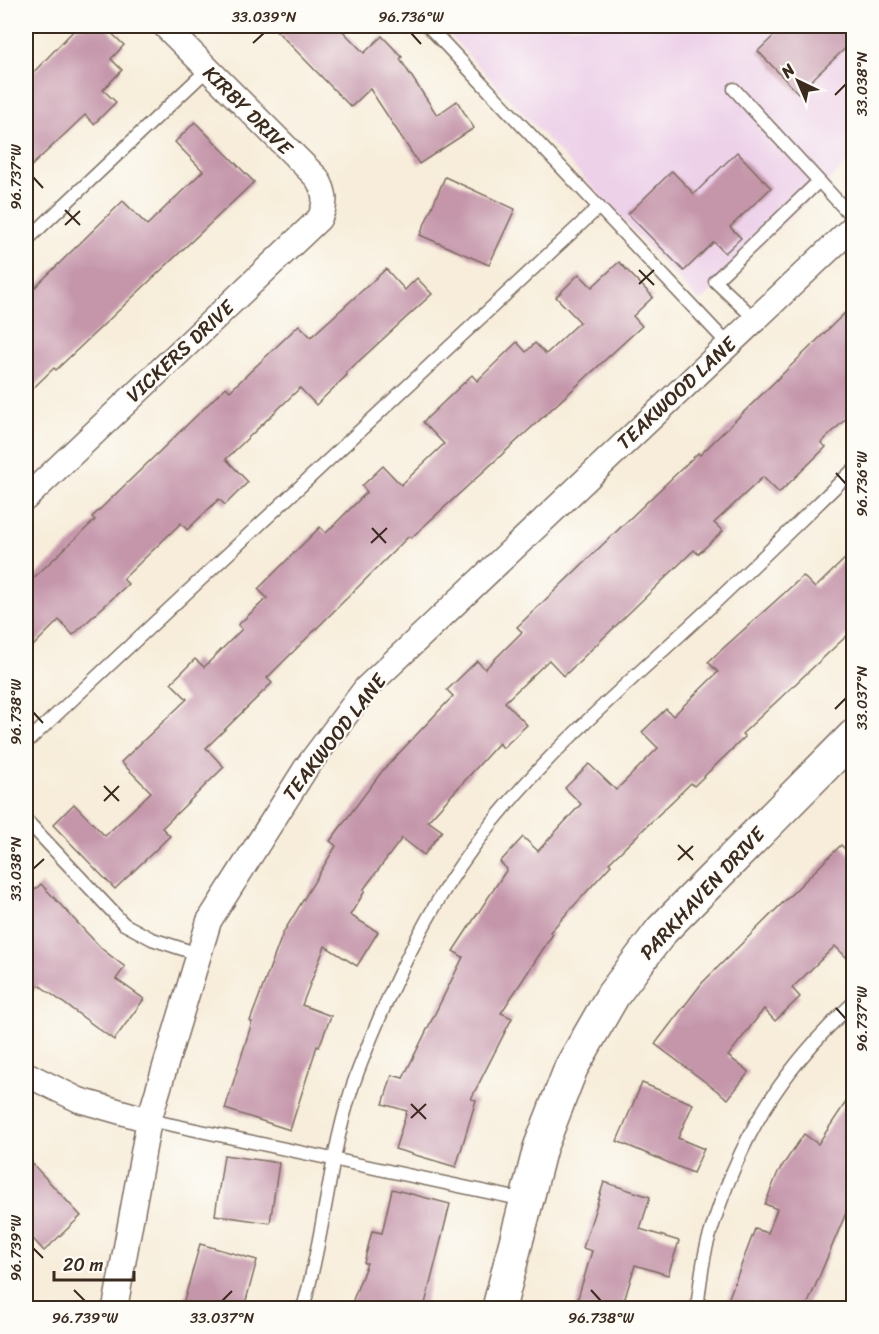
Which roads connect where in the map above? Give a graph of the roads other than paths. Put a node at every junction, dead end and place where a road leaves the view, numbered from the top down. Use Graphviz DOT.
graph roads {
  1 [pos="165,26"];
  2 [pos="428,26"];
  3 [pos="208,69"];
  4 [pos="734,89"];
  5 [pos="818,182"];
  6 [pos="325,198"];
  7 [pos="599,207"];
  8 [pos="854,219"];
  9 [pos="854,226"];
  10 [pos="26,241"];
  11 [pos="755,319"];
  12 [pos="728,344"];
  13 [pos="854,469"];
  14 [pos="26,498"];
  15 [pos="854,736"];
  16 [pos="26,743"];
  17 [pos="26,820"];
  18 [pos="198,954"];
  19 [pos="854,1002"];
  20 [pos="26,1074"];
  21 [pos="149,1120"];
  22 [pos="335,1161"];
  23 [pos="526,1201"];
  24 [pos="115,1308"];
  25 [pos="303,1308"];
  26 [pos="498,1308"];
  27 [pos="697,1308"];
  1 -- 3 [label="street, KIRBY DRIVE"];
  2 -- 7 [label="lane"];
  3 -- 6 [label="street, KIRBY DRIVE"];
  3 -- 10 [label="lane"];
  4 -- 5 [label="lane"];
  5 -- 8 [label="lane"];
  5 -- 11 [label="lane"];
  6 -- 14 [label="street, VICKERS DRIVE"];
  7 -- 12 [label="lane"];
  7 -- 16 [label="lane"];
  9 -- 11 [label="street, TEAKWOOD LANE"];
  11 -- 12 [label="street, TEAKWOOD LANE"];
  12 -- 18 [label="street, TEAKWOOD LANE"];
  13 -- 22 [label="lane"];
  15 -- 23 [label="street, PARKHAVEN DRIVE"];
  17 -- 18 [label="lane"];
  18 -- 21 [label="street, TEAKWOOD LANE"];
  19 -- 27 [label="lane"];
  20 -- 21 [label="street"];
  21 -- 22 [label="lane"];
  21 -- 24 [label="street, TEAKWOOD LANE"];
  22 -- 23 [label="lane"];
  22 -- 25 [label="lane"];
  23 -- 26 [label="street, PARKHAVEN DRIVE"];
}
